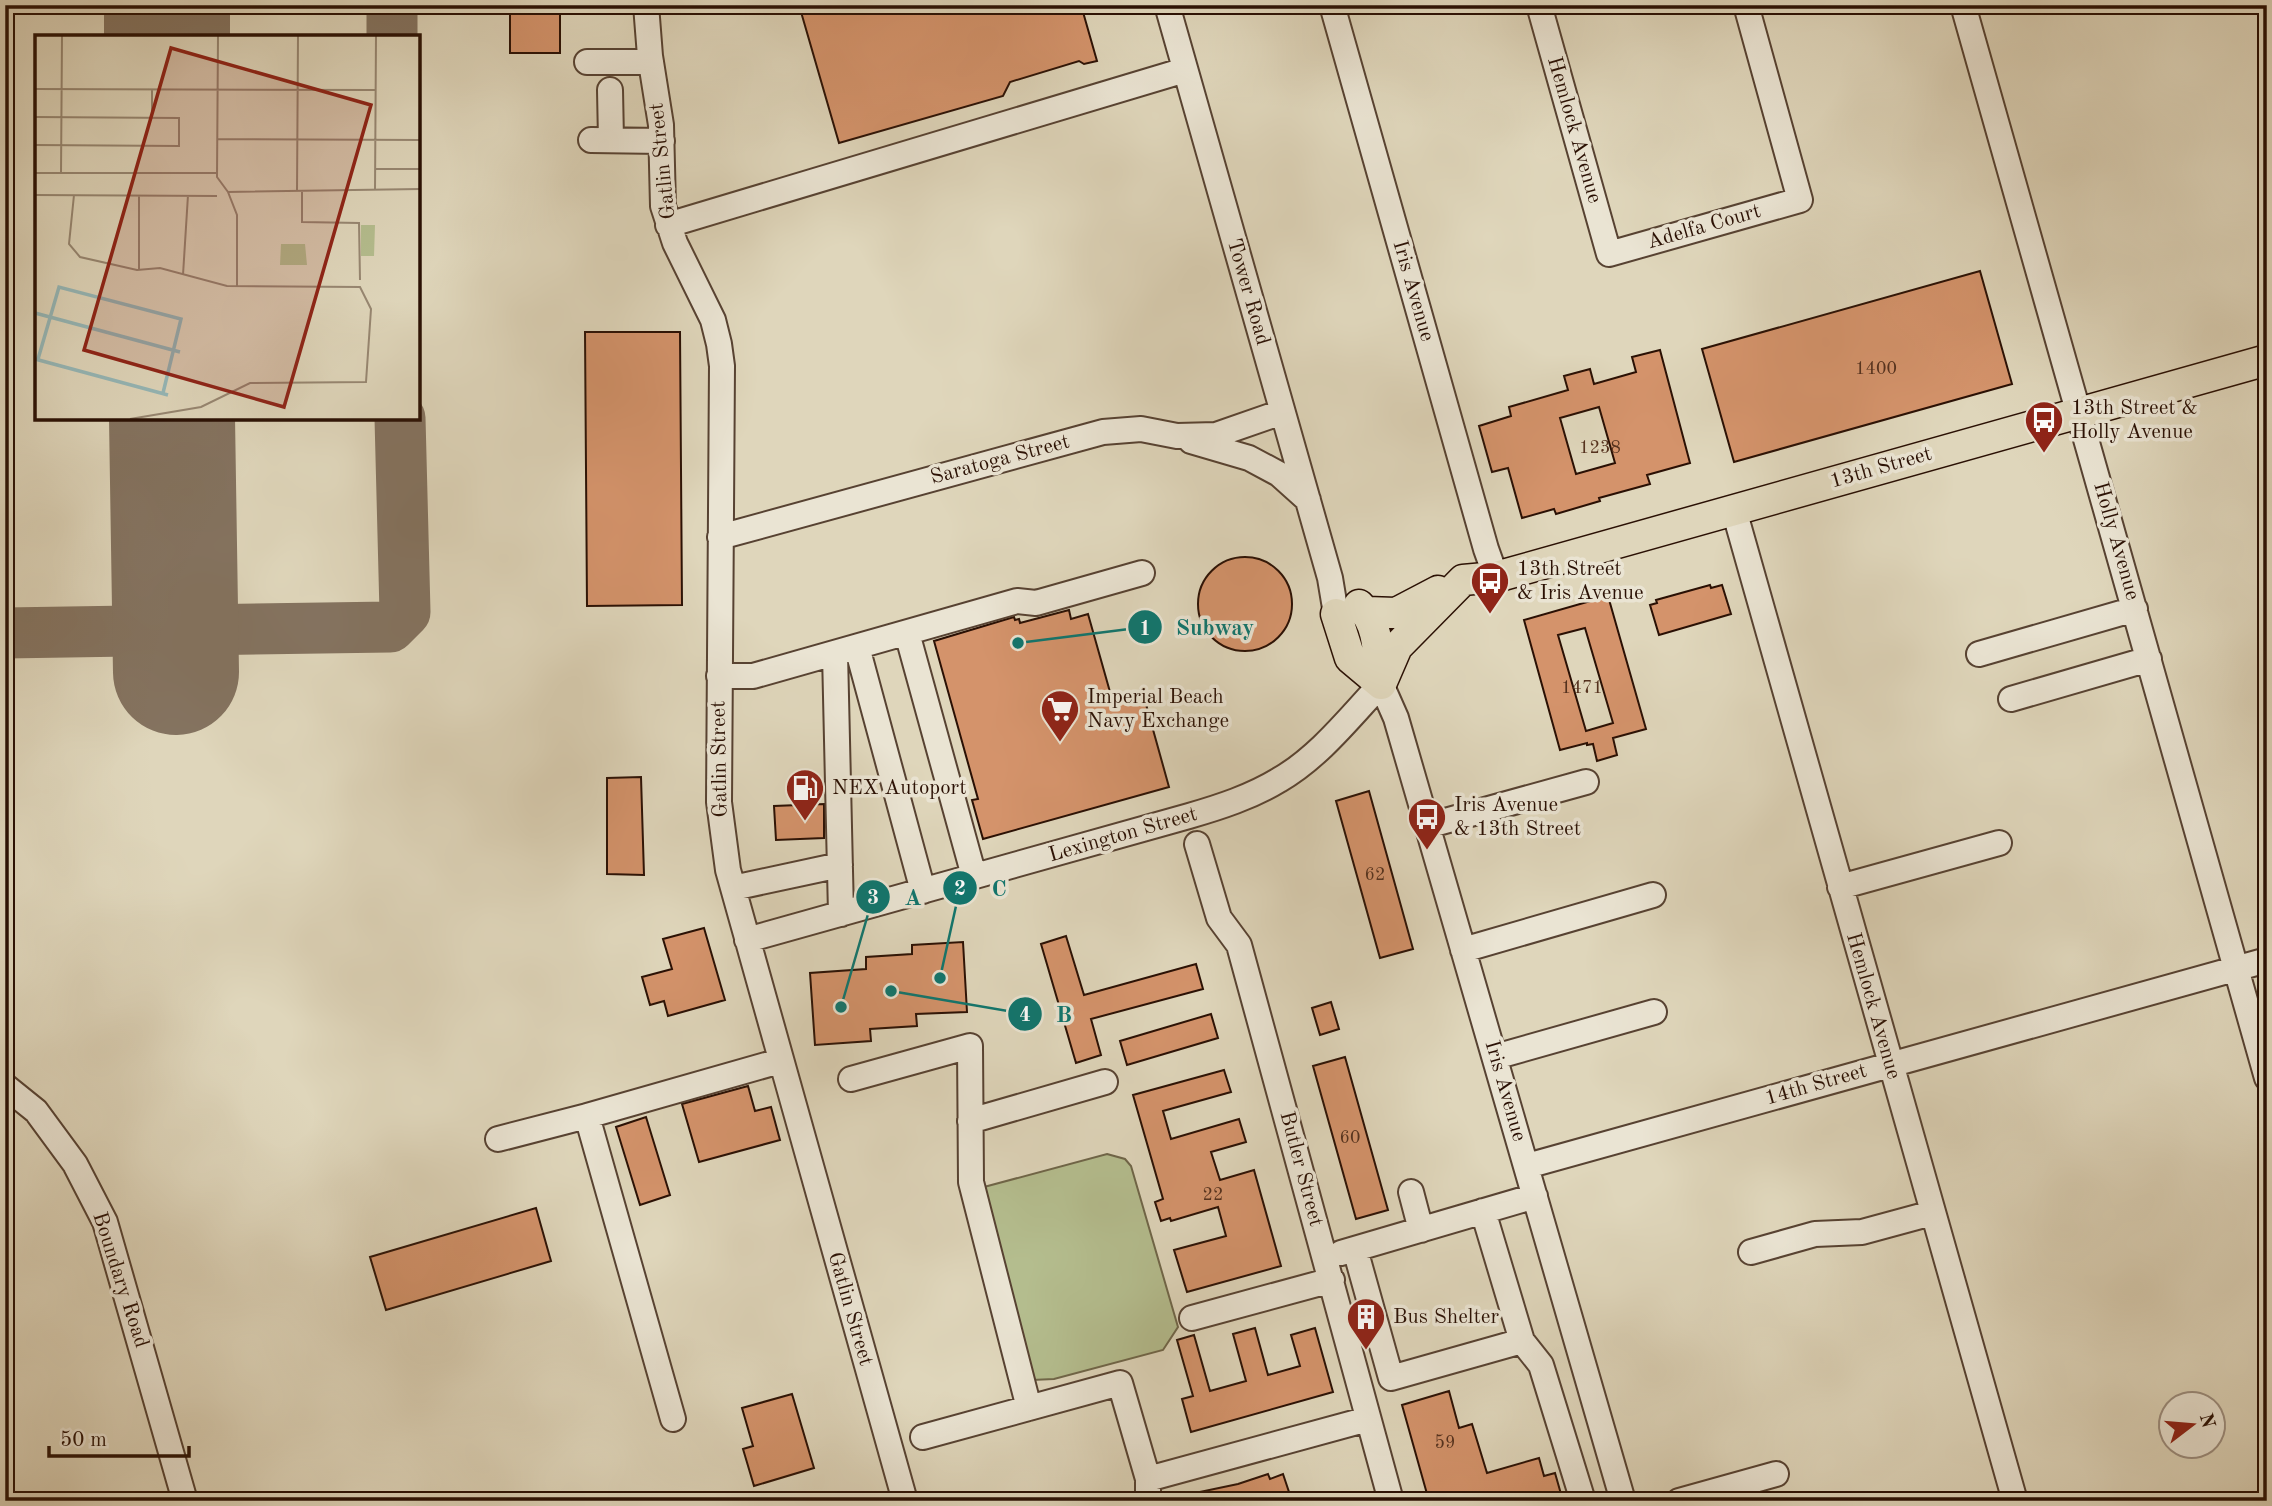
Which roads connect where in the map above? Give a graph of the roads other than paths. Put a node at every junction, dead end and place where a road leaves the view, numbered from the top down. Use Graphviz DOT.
graph roads {
  1 [pos="646,5"];
  2 [pos="1167,5"];
  3 [pos="1332,5"];
  4 [pos="1539,5"];
  5 [pos="1963,5"];
  6 [pos="1751,6"];
  7 [pos="587,62"];
  8 [pos="651,62"];
  9 [pos="1185,70"];
  10 [pos="610,90"];
  11 [pos="662,141"];
  12 [pos="668,225"];
  13 [pos="1609,254"];
  14 [pos="2267,360"];
  15 [pos="1282,412"];
  16 [pos="2080,413"];
  17 [pos="1177,436"];
  18 [pos="1308,500"];
  19 [pos="1734,510"];
  20 [pos="720,537"];
  21 [pos="1142,573"];
  22 [pos="1496,577"];
  23 [pos="1463,580"];
  24 [pos="2135,609"];
  25 [pos="1354,610"];
  26 [pos="907,633"];
  27 [pos="846,650"];
  28 [pos="1979,654"];
  29 [pos="2149,659"];
  30 [pos="719,676"];
  31 [pos="1381,684"];
  32 [pos="2011,699"];
  33 [pos="1586,782"];
  34 [pos="1427,826"];
  35 [pos="1999,843"];
  36 [pos="1197,844"];
  37 [pos="840,865"];
  38 [pos="974,876"];
  39 [pos="1840,887"];
  40 [pos="733,888"];
  41 [pos="923,891"];
  42 [pos="1653,895"];
  43 [pos="841,914"];
  44 [pos="747,940"];
  45 [pos="1464,950"];
  46 [pos="2267,960"];
  47 [pos="2236,968"];
  48 [pos="1654,1012"];
  49 [pos="1495,1057"];
  50 [pos="780,1061"];
  51 [pos="1890,1065"];
  52 [pos="2267,1078"];
  53 [pos="851,1079"];
  54 [pos="1105,1082"];
  55 [pos="5,1086"];
  56 [pos="587,1116"];
  57 [pos="970,1121"];
  58 [pos="498,1139"];
  59 [pos="1527,1166"];
  60 [pos="1411,1192"];
  61 [pos="1535,1196"];
  62 [pos="1483,1211"];
  63 [pos="1932,1213"];
  64 [pos="1421,1230"];
  65 [pos="1355,1249"];
  66 [pos="1751,1252"];
  67 [pos="1329,1268"];
  68 [pos="1192,1318"];
  69 [pos="1522,1341"];
  70 [pos="1029,1408"];
  71 [pos="673,1419"];
  72 [pos="1368,1419"];
  73 [pos="923,1437"];
  74 [pos="1776,1474"];
  75 [pos="1148,1490"];
  76 [pos="185,1501"];
  77 [pos="905,1501"];
  78 [pos="1391,1501"];
  79 [pos="1583,1501"];
  80 [pos="1623,1501"];
  81 [pos="1679,1501"];
  82 [pos="2015,1501"];
  1 -- 8 [label="street, Gatlin Street"];
  2 -- 9 [label="street, Tower Road"];
  3 -- 22 [label="street, Iris Avenue"];
  4 -- 13 [label="street, Hemlock Avenue"];
  5 -- 16 [label="street, Holly Avenue"];
  6 -- 13 [label="street, Adelfa Court"];
  7 -- 8 [label="street"];
  8 -- 11 [label="street, Gatlin Street"];
  9 -- 12 [label="street"];
  9 -- 15 [label="street, Tower Road"];
  10 -- 11 [label="street"];
  11 -- 12 [label="street, Gatlin Street"];
  12 -- 20 [label="street, Gatlin Street"];
  14 -- 16 [label="main road, 13th Street"];
  15 -- 17 [label="street, Saratoga Street"];
  15 -- 18 [label="street, Tower Road"];
  16 -- 19 [label="main road, 13th Street"];
  16 -- 24 [label="street, Holly Avenue"];
  17 -- 18 [label="street"];
  17 -- 20 [label="street, Saratoga Street"];
  18 -- 25 [label="street, Tower Road"];
  19 -- 22 [label="main road, 13th Street"];
  19 -- 39 [label="street, Hemlock Avenue"];
  20 -- 30 [label="street, Gatlin Street"];
  21 -- 26 [label="street"];
  22 -- 23 [label="main road, 13th Street"];
  22 -- 31 [label="main road, 13th Street"];
  23 -- 25 [label="main road"];
  23 -- 31 [label="main road"];
  24 -- 28 [label="street"];
  24 -- 29 [label="street, Holly Avenue"];
  25 -- 31 [label="main road, Tower Road"];
  26 -- 27 [label="street"];
  26 -- 38 [label="street"];
  27 -- 30 [label="street"];
  27 -- 37 [label="street"];
  27 -- 41 [label="street"];
  29 -- 32 [label="street"];
  29 -- 47 [label="street, Holly Avenue"];
  30 -- 40 [label="street, Gatlin Street"];
  31 -- 34 [label="street, Iris Avenue"];
  31 -- 38 [label="street, Lexington Street"];
  33 -- 34 [label="street"];
  34 -- 45 [label="street, Iris Avenue"];
  35 -- 39 [label="street"];
  36 -- 67 [label="street, Butler Street"];
  37 -- 40 [label="street"];
  37 -- 43 [label="street"];
  38 -- 41 [label="street, Lexington Street"];
  39 -- 51 [label="street, Hemlock Avenue"];
  40 -- 44 [label="street, Gatlin Street"];
  41 -- 43 [label="street, Lexington Street"];
  42 -- 45 [label="street"];
  43 -- 44 [label="street, Lexington Street"];
  44 -- 50 [label="street, Gatlin Street"];
  45 -- 49 [label="street, Iris Avenue"];
  46 -- 47 [label="street, 14th Street"];
  47 -- 51 [label="street, 14th Street"];
  47 -- 52 [label="street, Holly Avenue"];
  48 -- 49 [label="street"];
  49 -- 59 [label="street, Iris Avenue"];
  50 -- 56 [label="street"];
  50 -- 77 [label="street, Gatlin Street"];
  51 -- 59 [label="street, 14th Street"];
  51 -- 63 [label="street, Hemlock Avenue"];
  53 -- 57 [label="street"];
  54 -- 57 [label="street"];
  55 -- 76 [label="street, Boundary Road"];
  56 -- 58 [label="street"];
  56 -- 71 [label="street"];
  57 -- 70 [label="street"];
  59 -- 61 [label="street, Iris Avenue"];
  60 -- 64 [label="street"];
  61 -- 62 [label="street"];
  61 -- 80 [label="street, Iris Avenue"];
  62 -- 64 [label="street"];
  62 -- 69 [label="street"];
  63 -- 66 [label="street"];
  63 -- 82 [label="street, Hemlock Avenue"];
  64 -- 65 [label="street"];
  65 -- 67 [label="street"];
  65 -- 69 [label="street"];
  67 -- 68 [label="street"];
  67 -- 72 [label="street, Butler Street"];
  69 -- 79 [label="street"];
  70 -- 73 [label="street"];
  70 -- 75 [label="street"];
  72 -- 75 [label="street"];
  72 -- 78 [label="street, Butler Street"];
  74 -- 81 [label="street"];
}
